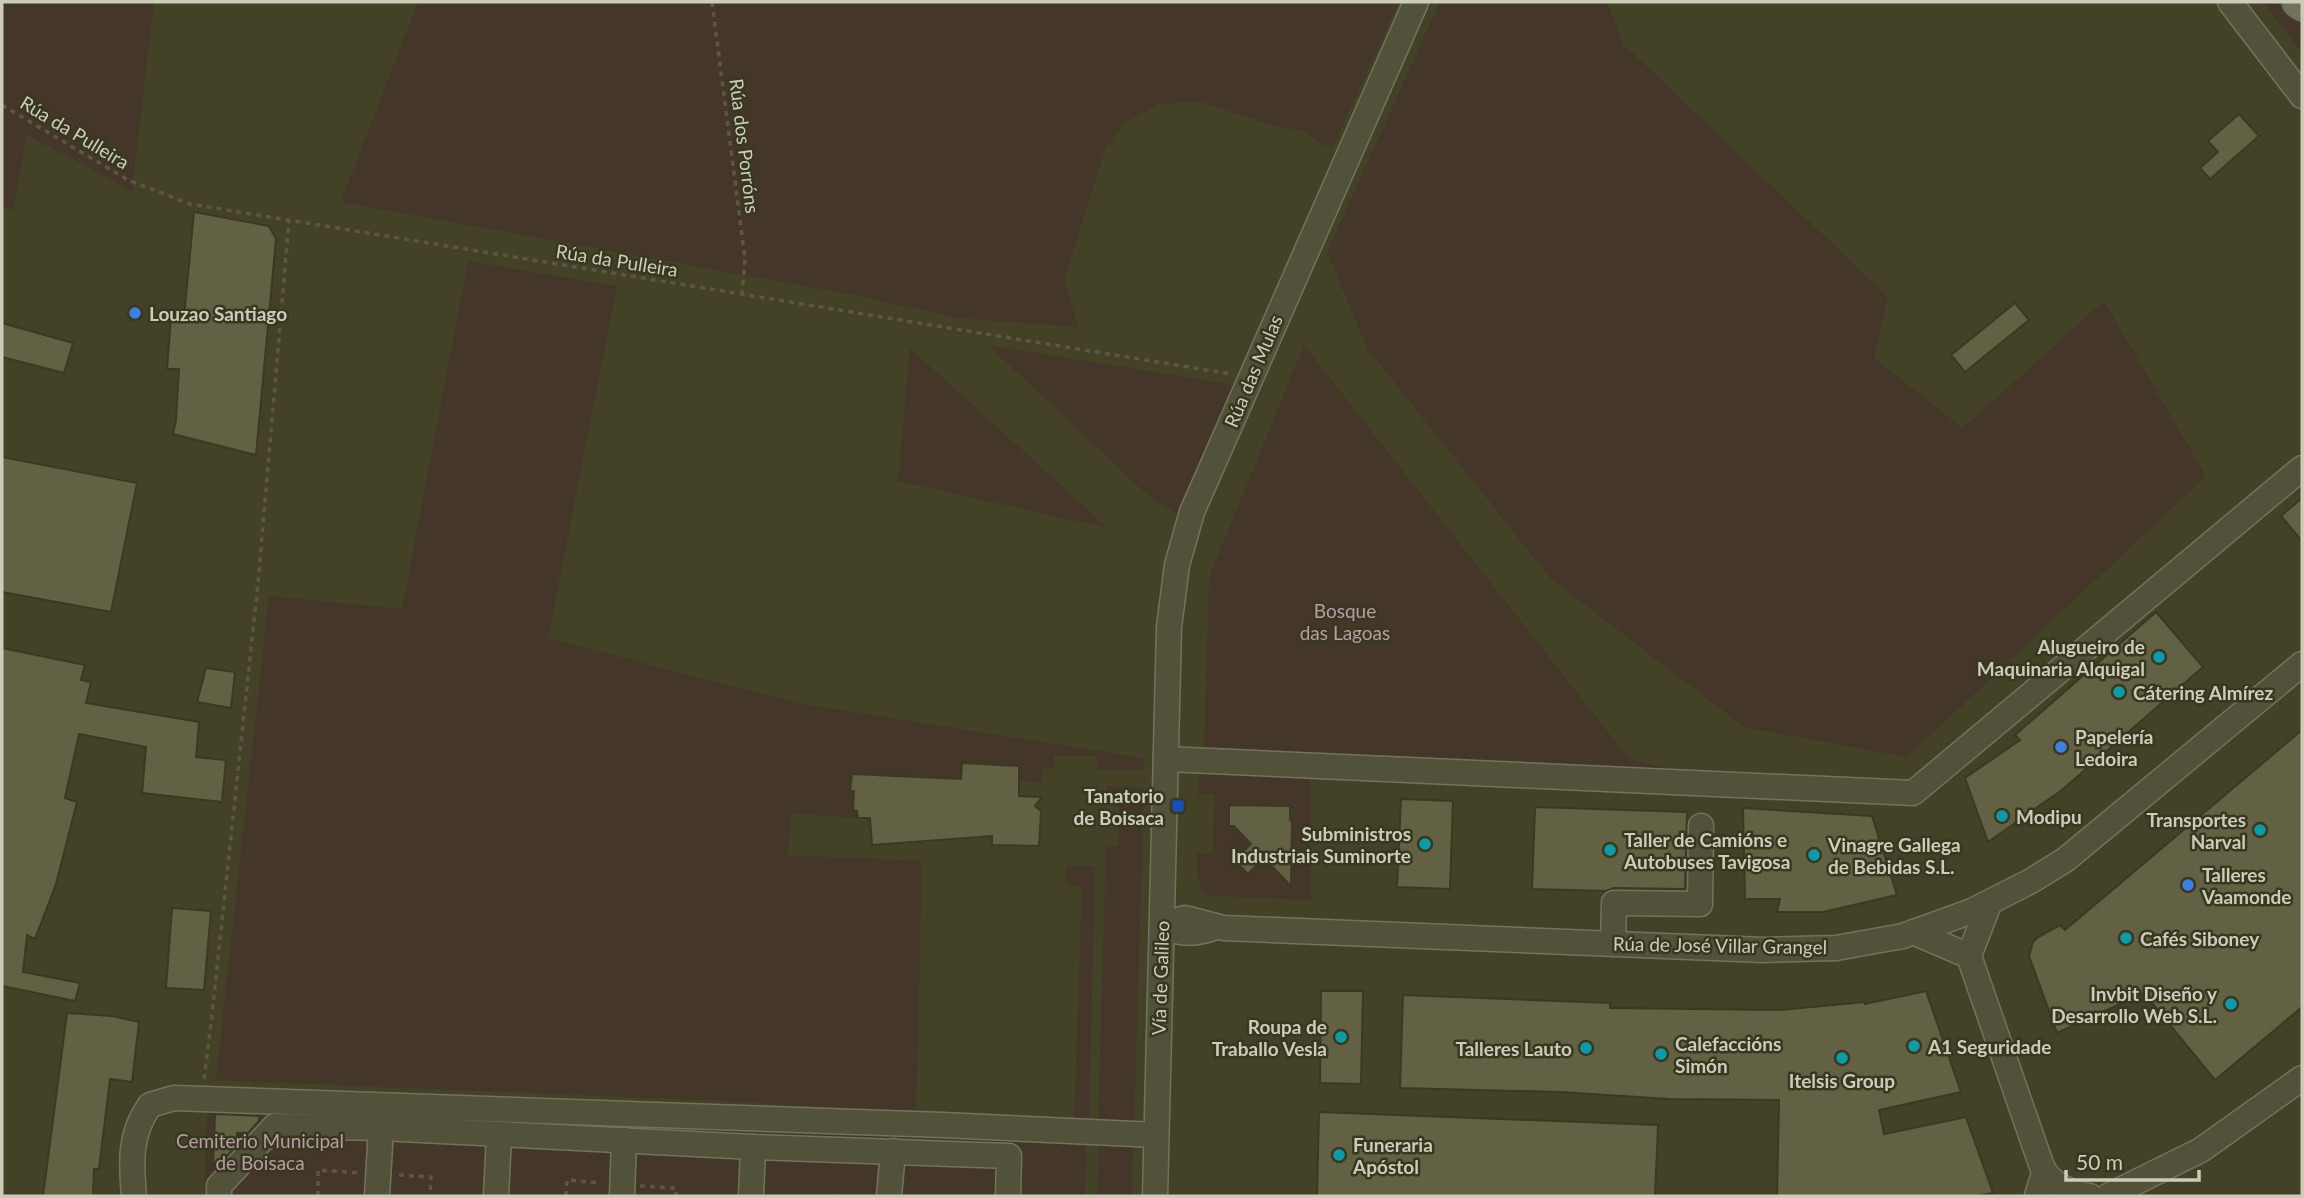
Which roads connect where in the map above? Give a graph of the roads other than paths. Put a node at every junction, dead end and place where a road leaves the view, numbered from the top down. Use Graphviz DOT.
graph roads {
  1 [pos="1416,2"];
  2 [pos="2230,2"];
  3 [pos="2302,96"];
  4 [pos="2302,468"];
  5 [pos="2302,664"];
  6 [pos="1166,759"];
  7 [pos="1701,826"];
  8 [pos="1164,876"];
  9 [pos="1989,904"];
  10 [pos="1955,918"];
  11 [pos="1162,925"];
  12 [pos="1216,927"];
  13 [pos="1913,932"];
  14 [pos="1613,944"];
  15 [pos="1967,950"];
  16 [pos="1160,969"];
  17 [pos="2302,1078"];
  18 [pos="381,1128"];
  19 [pos="499,1135"];
  20 [pos="1156,1135"];
  21 [pos="624,1140"];
  22 [pos="753,1147"];
  23 [pos="893,1151"];
  24 [pos="2047,1189"];
  25 [pos="1156,1195"];
  26 [pos="134,1196"];
  27 [pos="219,1196"];
  28 [pos="377,1196"];
  29 [pos="496,1196"];
  30 [pos="622,1196"];
  31 [pos="751,1196"];
  32 [pos="889,1196"];
  33 [pos="1007,1196"];
  34 [pos="2090,1196"];
  35 [pos="2108,1196"];
  1 -- 6 [label="street, Rúa das Mulas"];
  2 -- 3 [label="street"];
  4 -- 6 [label="street"];
  5 -- 9 [label="street, Rúa de José Villar Grangel"];
  6 -- 8 [label="street, Vía de Galileo"];
  7 -- 14 [label="street"];
  8 -- 11 [label="street, Vía de Galileo"];
  8 -- 12 [label="street"];
  9 -- 10 [label="street, Rúa de José Villar Grangel"];
  9 -- 15 [label="street"];
  10 -- 13 [label="street, Rúa de José Villar Grangel"];
  10 -- 15 [label="street"];
  11 -- 12 [label="street, Rúa de José Villar Grangel"];
  11 -- 16 [label="street, Vía de Galileo"];
  12 -- 14 [label="street, Rúa de José Villar Grangel"];
  12 -- 16 [label="street, Rúa de José Villar Grangel"];
  13 -- 14 [label="street, Rúa de José Villar Grangel"];
  13 -- 15 [label="street"];
  15 -- 24 [label="street"];
  16 -- 20 [label="street, Vía de Galileo"];
  17 -- 35 [label="street"];
  18 -- 19 [label="street"];
  18 -- 27 [label="street"];
  18 -- 28 [label="street"];
  19 -- 21 [label="street"];
  19 -- 29 [label="street"];
  20 -- 25 [label="street, Vía de Galileo"];
  20 -- 26 [label="street"];
  21 -- 22 [label="street"];
  21 -- 30 [label="street"];
  22 -- 23 [label="street"];
  22 -- 31 [label="street"];
  23 -- 32 [label="street"];
  23 -- 33 [label="street"];
  24 -- 34 [label="street"];
}
